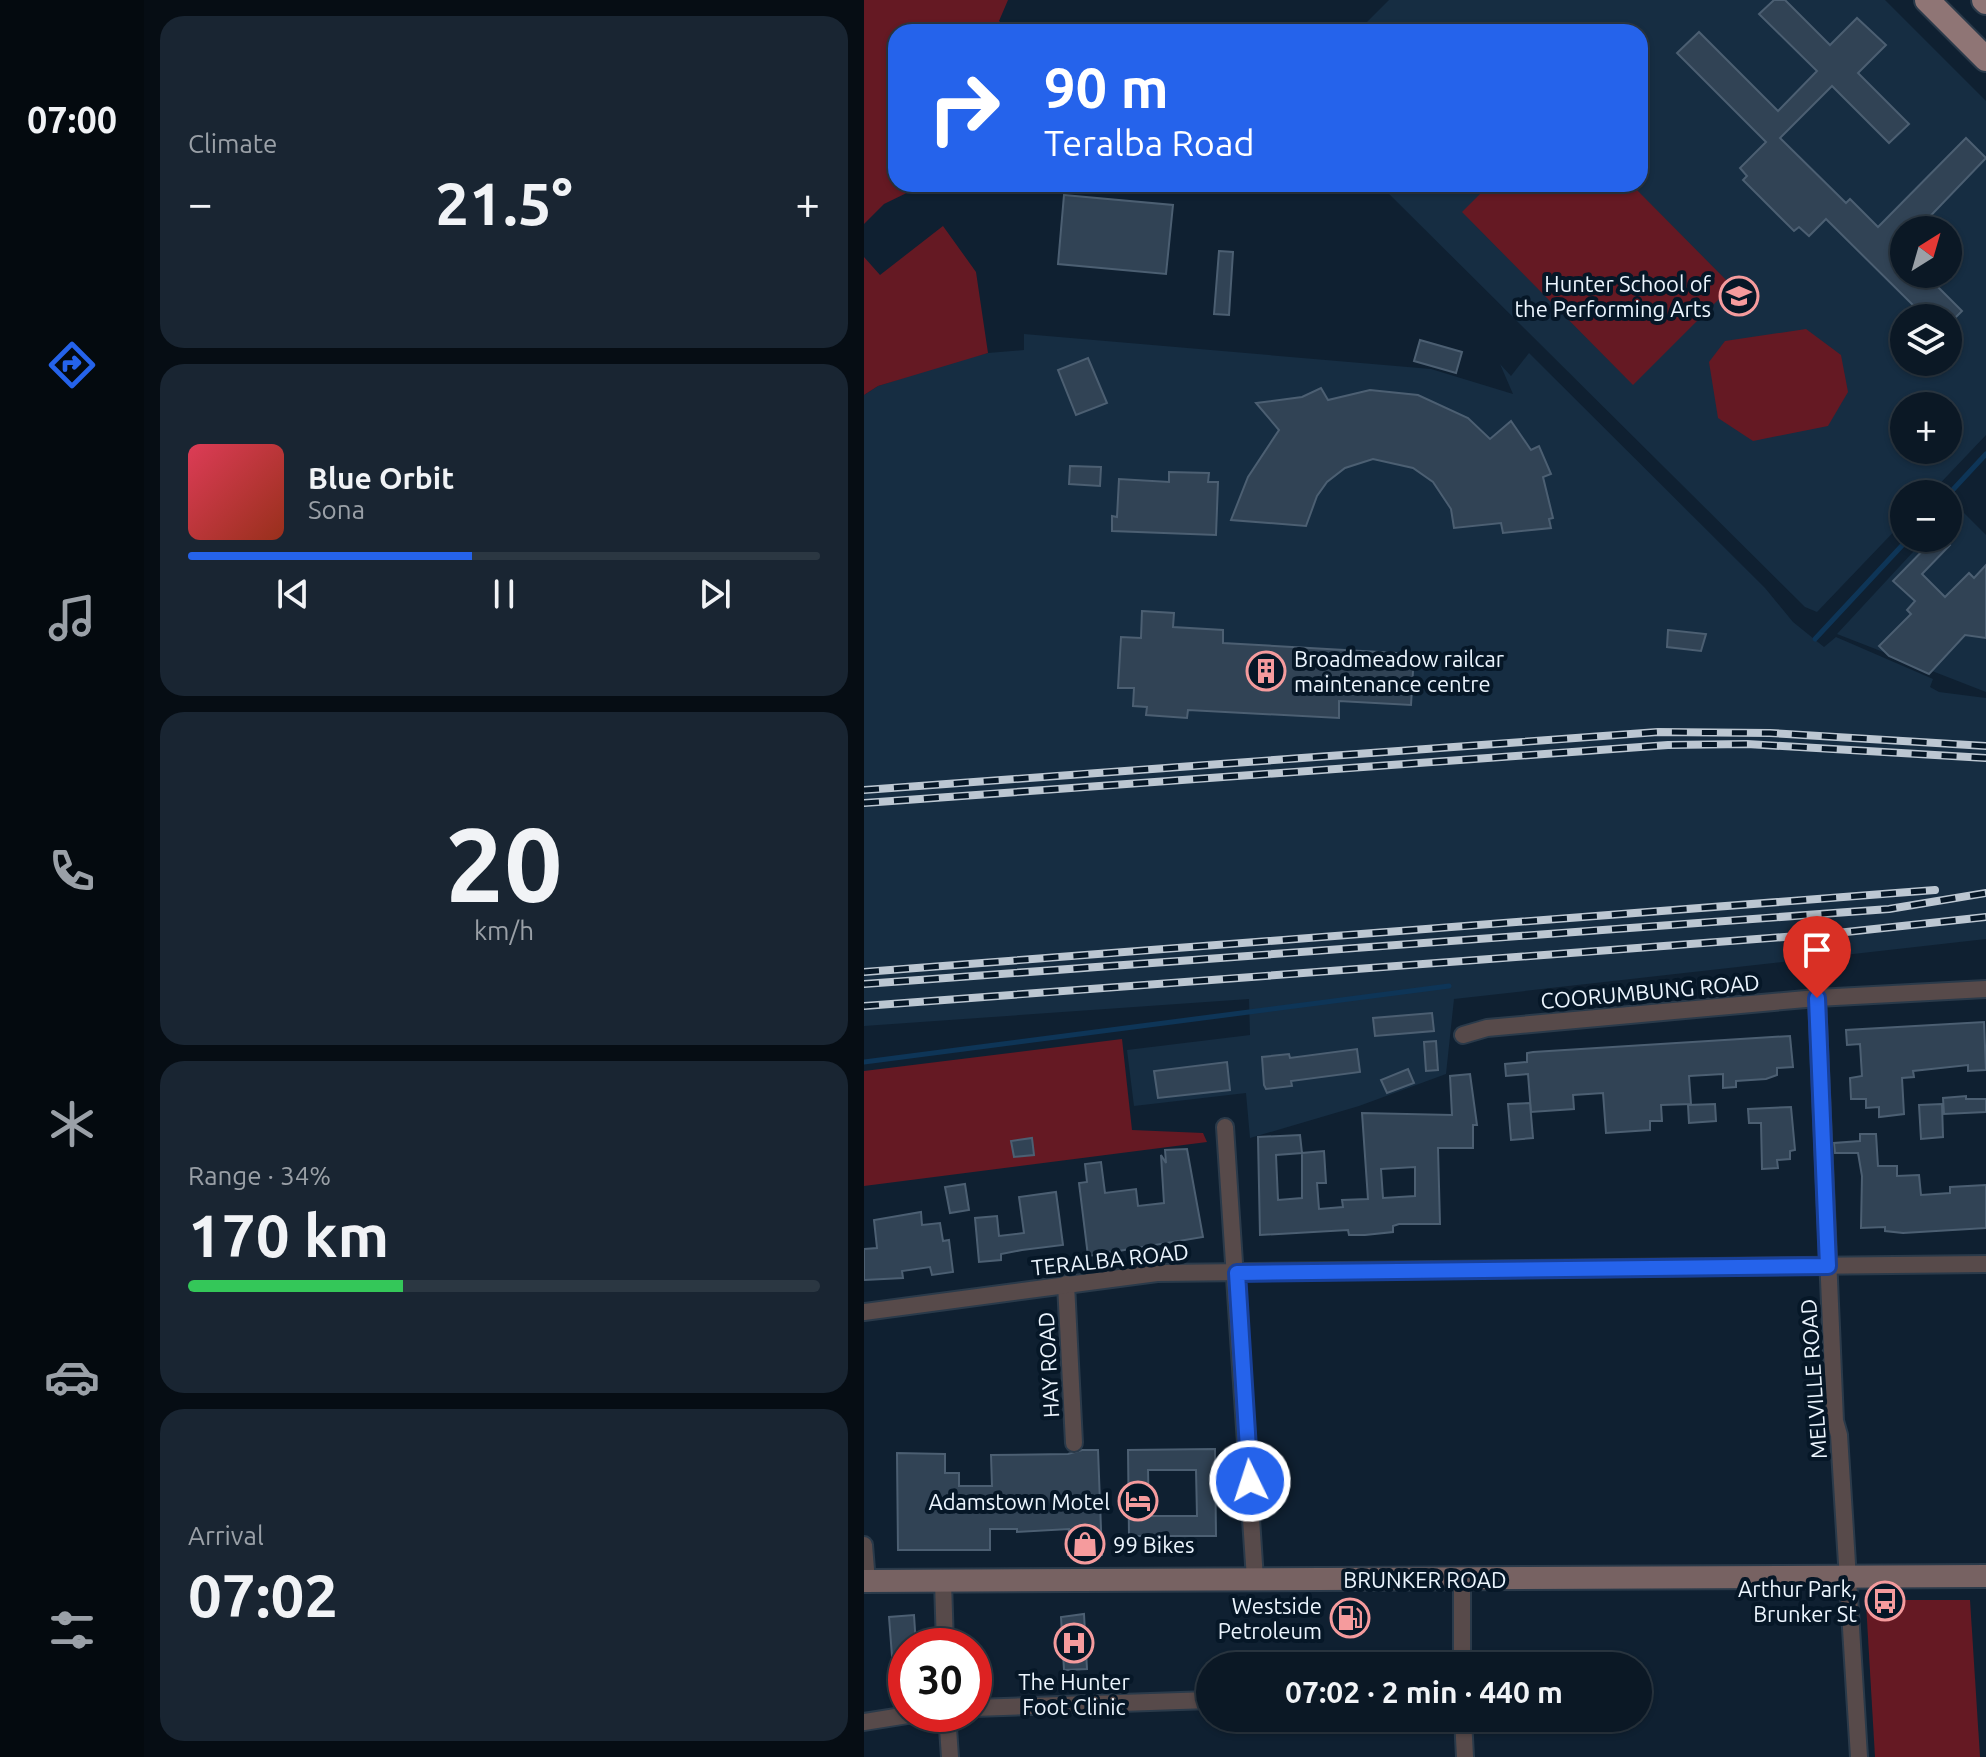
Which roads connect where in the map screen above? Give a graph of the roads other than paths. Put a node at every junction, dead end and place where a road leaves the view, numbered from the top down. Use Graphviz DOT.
graph roads {
  1 [pos="1927,0"];
  2 [pos="1986,59"];
  3 [pos="1986,989"];
  4 [pos="1817,998"];
  5 [pos="1463,1035"];
  6 [pos="1225,1127"];
  7 [pos="1986,1264"];
  8 [pos="1828,1266"];
  9 [pos="1237,1273"];
  10 [pos="1066,1284"];
  11 [pos="864,1312"];
  12 [pos="1074,1443"];
  13 [pos="864,1545"];
  14 [pos="1986,1576"];
  15 [pos="1848,1577"];
  16 [pos="1255,1579"];
  17 [pos="1462,1579"];
  18 [pos="943,1581"];
  19 [pos="865,1582"];
  20 [pos="944,1628"];
  21 [pos="1462,1652"];
  22 [pos="1196,1700"];
  23 [pos="992,1707"];
  24 [pos="888,1718"];
  25 [pos="864,1722"];
  26 [pos="948,1732"];
  27 [pos="1464,1732"];
  28 [pos="950,1757"];
  29 [pos="1465,1757"];
  30 [pos="1859,1757"];
  1 -- 2 [label="main road"];
  3 -- 4 [label="street, COORUMBUNG ROAD"];
  4 -- 5 [label="street, COORUMBUNG ROAD"];
  4 -- 8 [label="street, MELVILLE ROAD"];
  6 -- 9 [label="street"];
  7 -- 8 [label="street, TERALBA ROAD"];
  8 -- 9 [label="street, TERALBA ROAD"];
  8 -- 15 [label="street, MELVILLE ROAD"];
  9 -- 10 [label="street, TERALBA ROAD"];
  9 -- 16 [label="street"];
  10 -- 11 [label="street, TERALBA ROAD"];
  10 -- 12 [label="street, HAY ROAD"];
  13 -- 19 [label="street"];
  14 -- 15 [label="main road, BRUNKER ROAD"];
  15 -- 17 [label="main road, BRUNKER ROAD"];
  15 -- 30 [label="street, MELVILLE ROAD"];
  16 -- 17 [label="main road, BRUNKER ROAD"];
  16 -- 18 [label="main road, BRUNKER ROAD"];
  17 -- 21 [label="street"];
  18 -- 19 [label="main road, BRUNKER ROAD"];
  18 -- 20 [label="street"];
  22 -- 23 [label="street"];
  24 -- 25 [label="street"];
  26 -- 28 [label="street"];
  27 -- 29 [label="street"];
}
